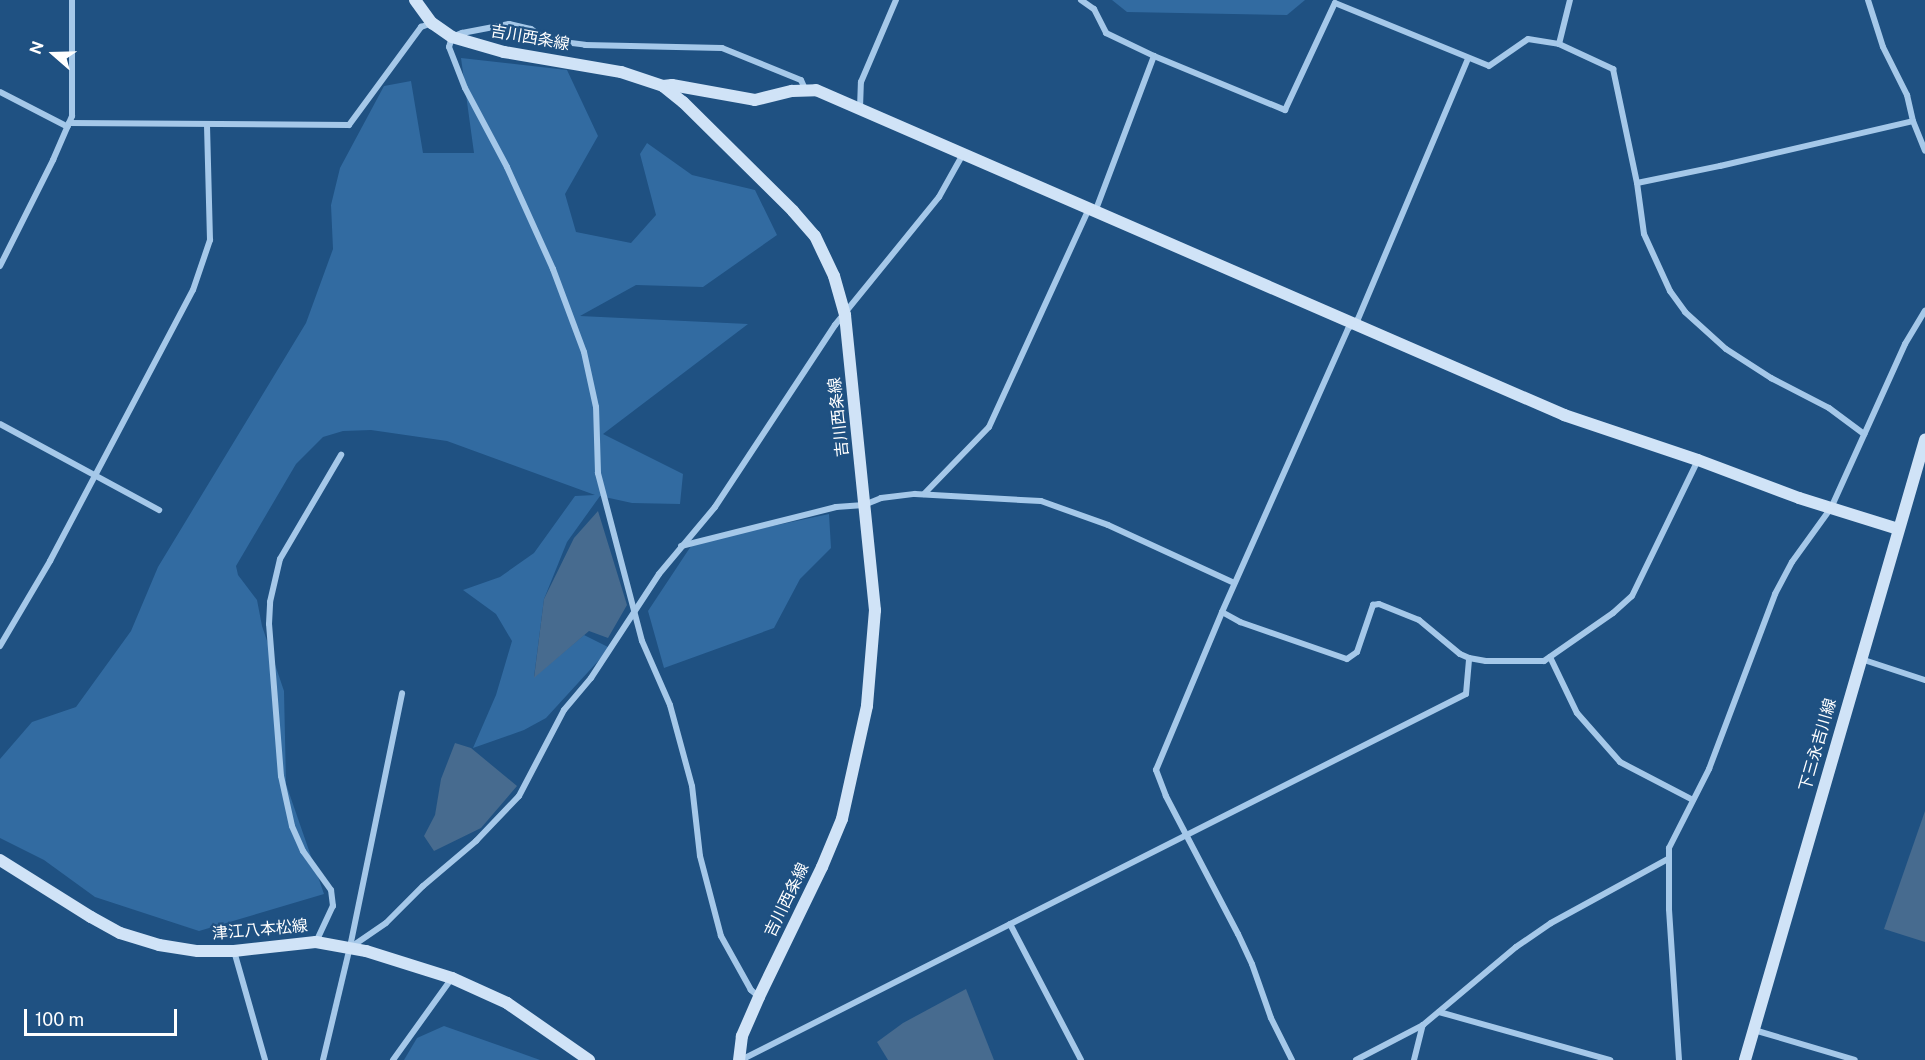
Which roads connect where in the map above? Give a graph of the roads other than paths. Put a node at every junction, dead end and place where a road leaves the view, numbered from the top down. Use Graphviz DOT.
graph roads {
  1 [pos="72,0"];
  2 [pos="415,0"];
  3 [pos="896,0"];
  4 [pos="1081,0"];
  5 [pos="1570,0"];
  6 [pos="1868,0"];
  7 [pos="432,23"];
  8 [pos="452,37"];
  9 [pos="1559,44"];
  10 [pos="1154,56"];
  11 [pos="1468,58"];
  12 [pos="663,86"];
  13 [pos="805,89"];
  14 [pos="0,92"];
  15 [pos="860,108"];
  16 [pos="1913,121"];
  17 [pos="207,124"];
  18 [pos="68,125"];
  19 [pos="1925,151"];
  20 [pos="963,154"];
  21 [pos="1637,183"];
  22 [pos="1092,210"];
  23 [pos="0,266"];
  24 [pos="1925,311"];
  25 [pos="845,315"];
  26 [pos="1353,324"];
  27 [pos="0,424"];
  28 [pos="1864,434"];
  29 [pos="1925,440"];
  30 [pos="341,455"];
  31 [pos="1698,460"];
  32 [pos="96,476"];
  33 [pos="924,494"];
  34 [pos="864,505"];
  35 [pos="1831,508"];
  36 [pos="159,510"];
  37 [pos="1898,529"];
  38 [pos="681,546"];
  39 [pos="1234,584"];
  40 [pos="634,609"];
  41 [pos="1222,612"];
  42 [pos="0,646"];
  43 [pos="1550,657"];
  44 [pos="1469,658"];
  45 [pos="1860,659"];
  46 [pos="1925,680"];
  47 [pos="402,693"];
  48 [pos="1693,801"];
  49 [pos="1186,835"];
  50 [pos="1668,859"];
  51 [pos="0,860"];
  52 [pos="1010,924"];
  53 [pos="316,942"];
  54 [pos="350,947"];
  55 [pos="234,951"];
  56 [pos="452,978"];
  57 [pos="759,997"];
  58 [pos="1439,1012"];
  59 [pos="1423,1025"];
  60 [pos="1754,1030"];
  61 [pos="265,1060"];
  62 [pos="323,1060"];
  63 [pos="393,1060"];
  64 [pos="589,1060"];
  65 [pos="740,1060"];
  66 [pos="1081,1060"];
  67 [pos="1292,1060"];
  68 [pos="1356,1060"];
  69 [pos="1414,1060"];
  70 [pos="1610,1060"];
  71 [pos="1679,1060"];
  72 [pos="1745,1060"];
  73 [pos="1856,1060"];
  1 -- 18 [label="street"];
  2 -- 7 [label="main road, 吉川西条線"];
  3 -- 15 [label="street"];
  4 -- 10 [label="street"];
  5 -- 9 [label="street"];
  6 -- 16 [label="street"];
  7 -- 8 [label="main road, 吉川西条線"];
  7 -- 17 [label="street"];
  8 -- 12 [label="main road, 吉川西条線"];
  8 -- 13 [label="street"];
  8 -- 40 [label="street"];
  9 -- 11 [label="street"];
  9 -- 21 [label="street"];
  10 -- 11 [label="street"];
  10 -- 22 [label="street"];
  11 -- 26 [label="street"];
  12 -- 13 [label="main road"];
  12 -- 25 [label="main road, 吉川西条線"];
  13 -- 15 [label="main road"];
  14 -- 18 [label="street"];
  15 -- 20 [label="main road"];
  16 -- 19 [label="street"];
  16 -- 21 [label="street"];
  17 -- 18 [label="street"];
  17 -- 32 [label="street"];
  18 -- 23 [label="street"];
  20 -- 22 [label="main road"];
  20 -- 25 [label="street"];
  21 -- 28 [label="street"];
  22 -- 26 [label="main road"];
  22 -- 33 [label="street"];
  24 -- 28 [label="street"];
  25 -- 34 [label="main road, 吉川西条線"];
  25 -- 38 [label="street"];
  26 -- 31 [label="main road"];
  26 -- 39 [label="street"];
  27 -- 32 [label="street"];
  28 -- 35 [label="street"];
  29 -- 37 [label="main road, 下三永吉川線"];
  30 -- 53 [label="street"];
  31 -- 35 [label="main road"];
  31 -- 43 [label="street"];
  32 -- 36 [label="street"];
  32 -- 42 [label="street"];
  33 -- 34 [label="street"];
  33 -- 39 [label="street"];
  34 -- 38 [label="street"];
  34 -- 57 [label="main road, 吉川西条線"];
  35 -- 37 [label="main road"];
  35 -- 48 [label="street"];
  37 -- 45 [label="main road, 下三永吉川線"];
  38 -- 40 [label="street"];
  39 -- 41 [label="street"];
  40 -- 54 [label="street"];
  40 -- 57 [label="street"];
  41 -- 44 [label="street"];
  41 -- 49 [label="street"];
  43 -- 44 [label="street"];
  43 -- 48 [label="street"];
  44 -- 49 [label="street"];
  45 -- 46 [label="street"];
  45 -- 60 [label="main road, 下三永吉川線"];
  47 -- 54 [label="street"];
  48 -- 50 [label="street"];
  49 -- 52 [label="street"];
  49 -- 67 [label="street"];
  50 -- 58 [label="street"];
  50 -- 71 [label="street"];
  51 -- 55 [label="main road, 津江八本松線"];
  52 -- 65 [label="street"];
  52 -- 66 [label="street"];
  53 -- 54 [label="main road, 津江八本松線"];
  53 -- 55 [label="main road, 津江八本松線"];
  54 -- 56 [label="main road, 津江八本松線"];
  54 -- 62 [label="street"];
  55 -- 61 [label="street"];
  56 -- 63 [label="street"];
  56 -- 64 [label="main road, 津江八本松線"];
  57 -- 65 [label="main road, 吉川西条線"];
  58 -- 59 [label="street"];
  58 -- 70 [label="street"];
  59 -- 68 [label="street"];
  59 -- 69 [label="street"];
  60 -- 72 [label="main road, 下三永吉川線"];
  60 -- 73 [label="street"];
}
